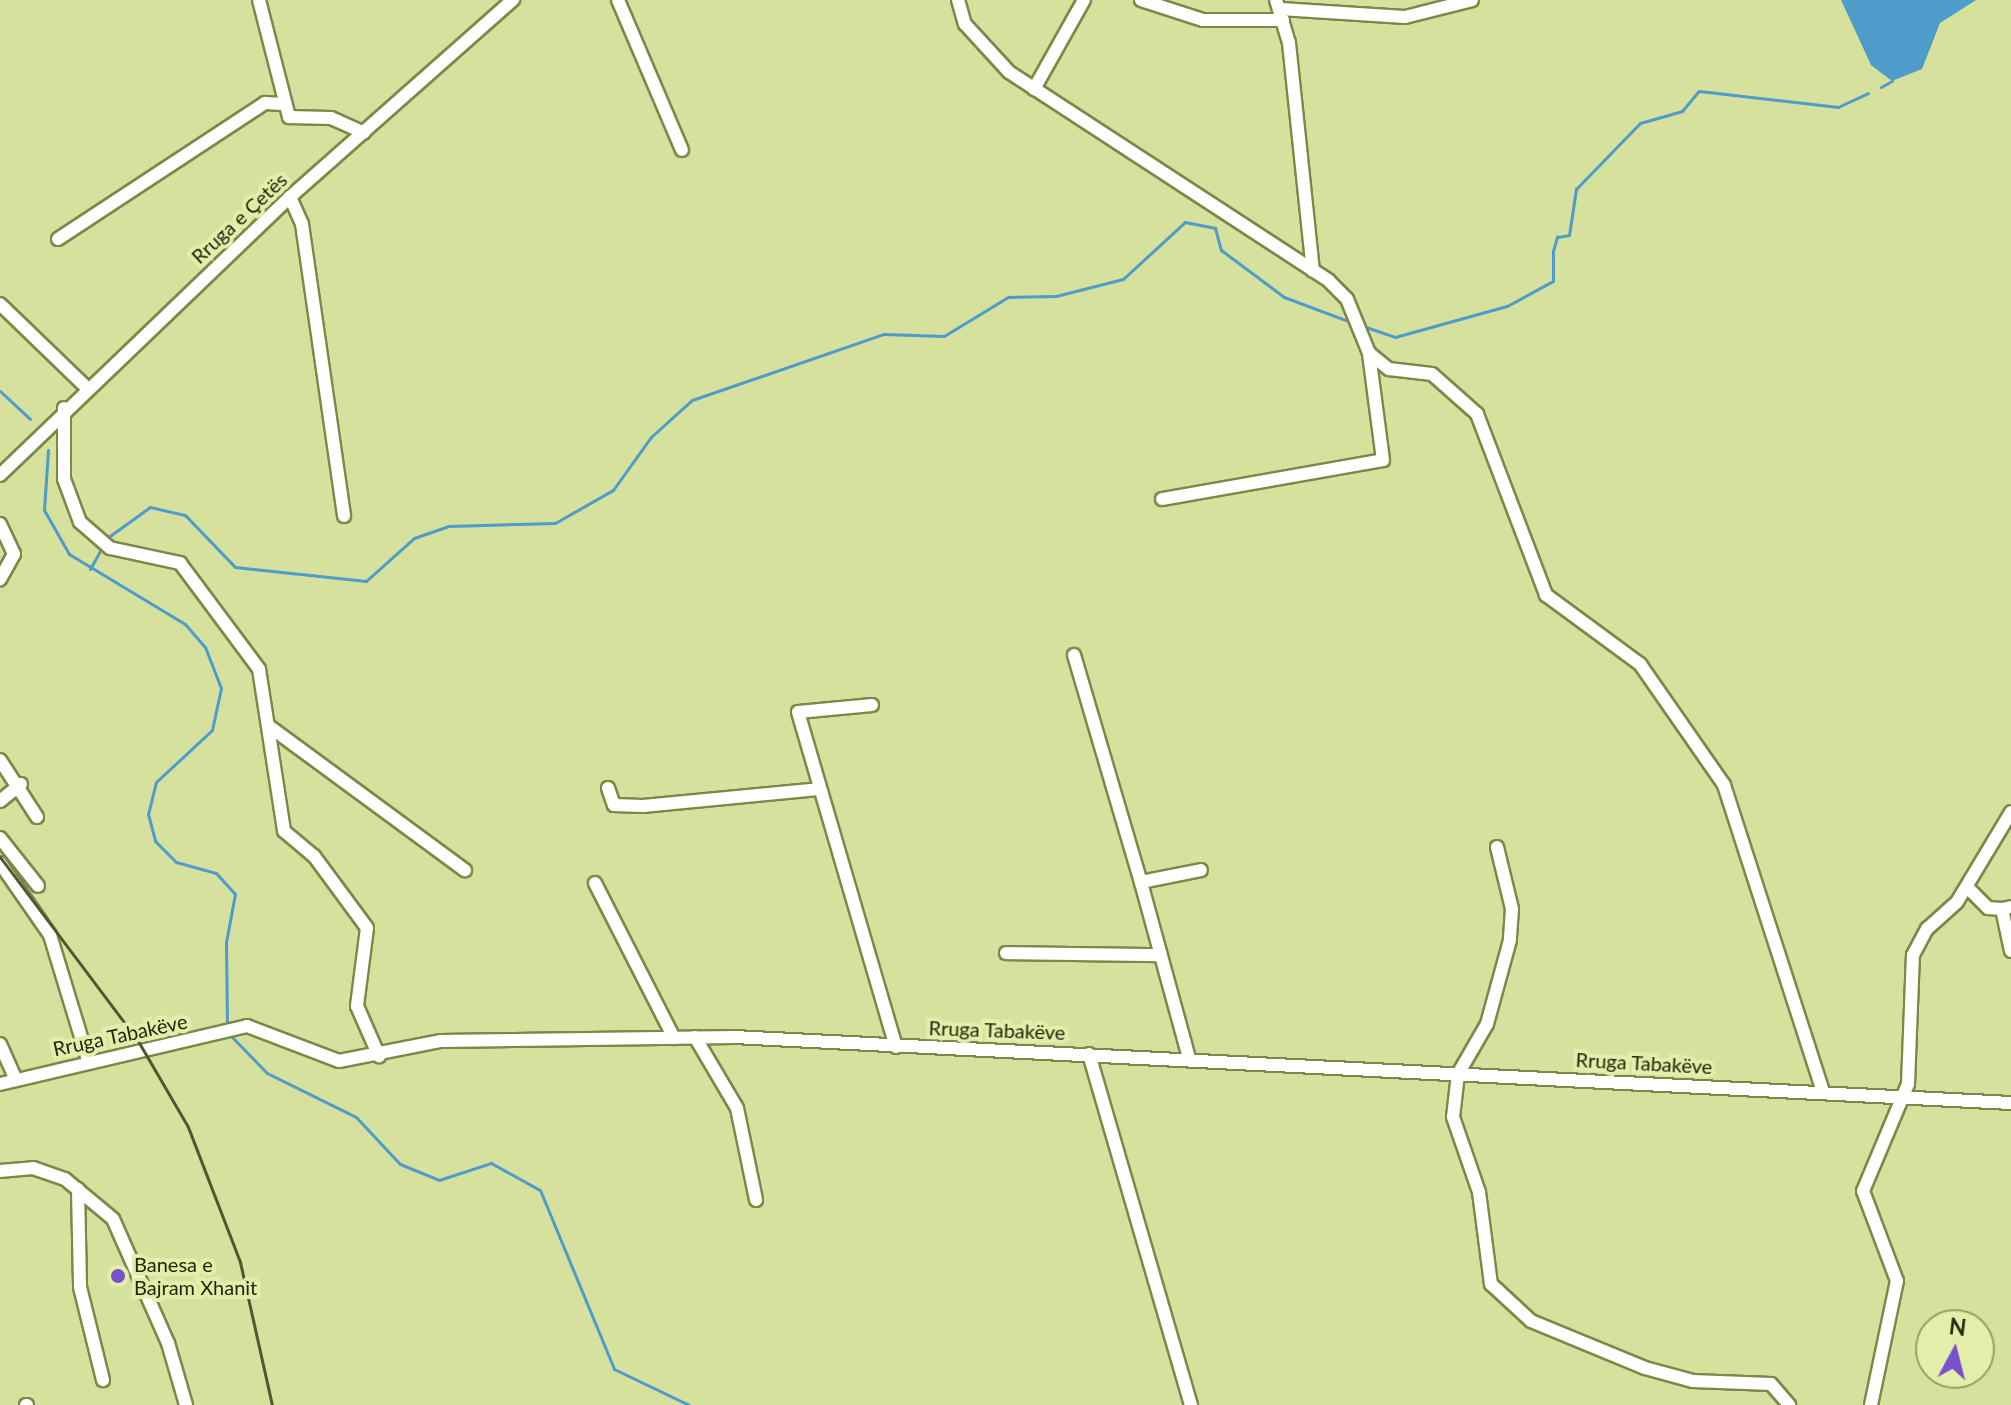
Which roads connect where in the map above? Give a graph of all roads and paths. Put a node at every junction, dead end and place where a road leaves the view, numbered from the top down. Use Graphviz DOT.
graph roads {
  1 [pos="259,0"];
  2 [pos="513,0"];
  3 [pos="618,0"];
  4 [pos="958,0"];
  5 [pos="1084,0"];
  6 [pos="1141,0"];
  7 [pos="1472,0"];
  8 [pos="1280,10"];
  9 [pos="1034,89"];
  10 [pos="282,104"];
  11 [pos="364,133"];
  12 [pos="682,150"];
  13 [pos="290,197"];
  14 [pos="58,239"];
  15 [pos="1313,271"];
  16 [pos="0,304"];
  17 [pos="1369,353"];
  18 [pos="86,387"];
  19 [pos="64,408"];
  20 [pos="0,475"];
  21 [pos="1162,499"];
  22 [pos="344,516"];
  23 [pos="0,524"];
  24 [pos="0,579"];
  25 [pos="1074,655"];
  26 [pos="872,705"];
  27 [pos="270,727"];
  28 [pos="0,760"];
  29 [pos="21,784"];
  30 [pos="608,788"];
  31 [pos="818,789"];
  32 [pos="0,801"];
  33 [pos="2011,812"];
  34 [pos="37,817"];
  35 [pos="0,838"];
  36 [pos="1497,847"];
  37 [pos="0,863"];
  38 [pos="465,870"];
  39 [pos="1201,870"];
  40 [pos="1141,882"];
  41 [pos="595,883"];
  42 [pos="38,886"];
  43 [pos="1967,887"];
  44 [pos="2006,908"];
  45 [pos="2011,951"];
  46 [pos="1006,953"];
  47 [pos="1158,955"];
  48 [pos="695,1037"];
  49 [pos="674,1038"];
  50 [pos="0,1044"];
  51 [pos="896,1047"];
  52 [pos="1089,1054"];
  53 [pos="379,1056"];
  54 [pos="1189,1058"];
  55 [pos="88,1060"];
  56 [pos="1458,1074"];
  57 [pos="16,1080"];
  58 [pos="0,1084"];
  59 [pos="1823,1092"];
  60 [pos="1905,1097"];
  61 [pos="2011,1103"];
  62 [pos="0,1171"];
  63 [pos="78,1189"];
  64 [pos="756,1200"];
  65 [pos="103,1380"];
  66 [pos="186,1405"];
  67 [pos="1191,1405"];
  68 [pos="1789,1405"];
  69 [pos="1871,1405"];
  1 -- 10 [label="street"];
  2 -- 11 [label="street, Rruga e Çetës"];
  3 -- 12 [label="street"];
  4 -- 9 [label="street"];
  5 -- 9 [label="street"];
  6 -- 8 [label="street"];
  7 -- 8 [label="street"];
  8 -- 15 [label="street"];
  9 -- 15 [label="street"];
  10 -- 11 [label="street"];
  10 -- 14 [label="street"];
  11 -- 13 [label="street, Rruga e Çetës"];
  13 -- 18 [label="street, Rruga e Çetës"];
  13 -- 22 [label="street"];
  15 -- 17 [label="street"];
  16 -- 18 [label="street"];
  17 -- 21 [label="street"];
  17 -- 59 [label="street"];
  18 -- 19 [label="street, Rruga e Çetës"];
  19 -- 20 [label="street, Rruga e Çetës"];
  19 -- 27 [label="street"];
  23 -- 24 [label="street"];
  25 -- 40 [label="street"];
  26 -- 31 [label="street"];
  27 -- 38 [label="street"];
  27 -- 53 [label="street"];
  28 -- 29 [label="street"];
  29 -- 32 [label="street"];
  29 -- 34 [label="street"];
  30 -- 31 [label="street"];
  31 -- 51 [label="street"];
  33 -- 43 [label="street"];
  35 -- 42 [label="street"];
  36 -- 56 [label="street"];
  37 -- 55 [label="street"];
  39 -- 40 [label="street"];
  40 -- 47 [label="street"];
  41 -- 49 [label="street"];
  43 -- 44 [label="street"];
  43 -- 60 [label="street"];
  44 -- 45 [label="street"];
  46 -- 47 [label="street"];
  47 -- 54 [label="street"];
  48 -- 49 [label="street, Rruga Tabakëve"];
  48 -- 51 [label="street, Rruga Tabakëve"];
  48 -- 64 [label="street"];
  49 -- 53 [label="street, Rruga Tabakëve"];
  50 -- 57 [label="street"];
  51 -- 52 [label="street, Rruga Tabakëve"];
  52 -- 54 [label="street, Rruga Tabakëve"];
  52 -- 67 [label="street"];
  53 -- 55 [label="street, Rruga Tabakëve"];
  54 -- 56 [label="street, Rruga Tabakëve"];
  55 -- 57 [label="street, Rruga Tabakëve"];
  56 -- 59 [label="street, Rruga Tabakëve"];
  56 -- 68 [label="street"];
  57 -- 58 [label="street, Rruga Tabakëve"];
  59 -- 60 [label="street, Rruga Tabakëve"];
  60 -- 61 [label="street, Rruga Tabakëve"];
  60 -- 69 [label="street"];
  62 -- 63 [label="street"];
  63 -- 65 [label="street"];
  63 -- 66 [label="street"];
}
